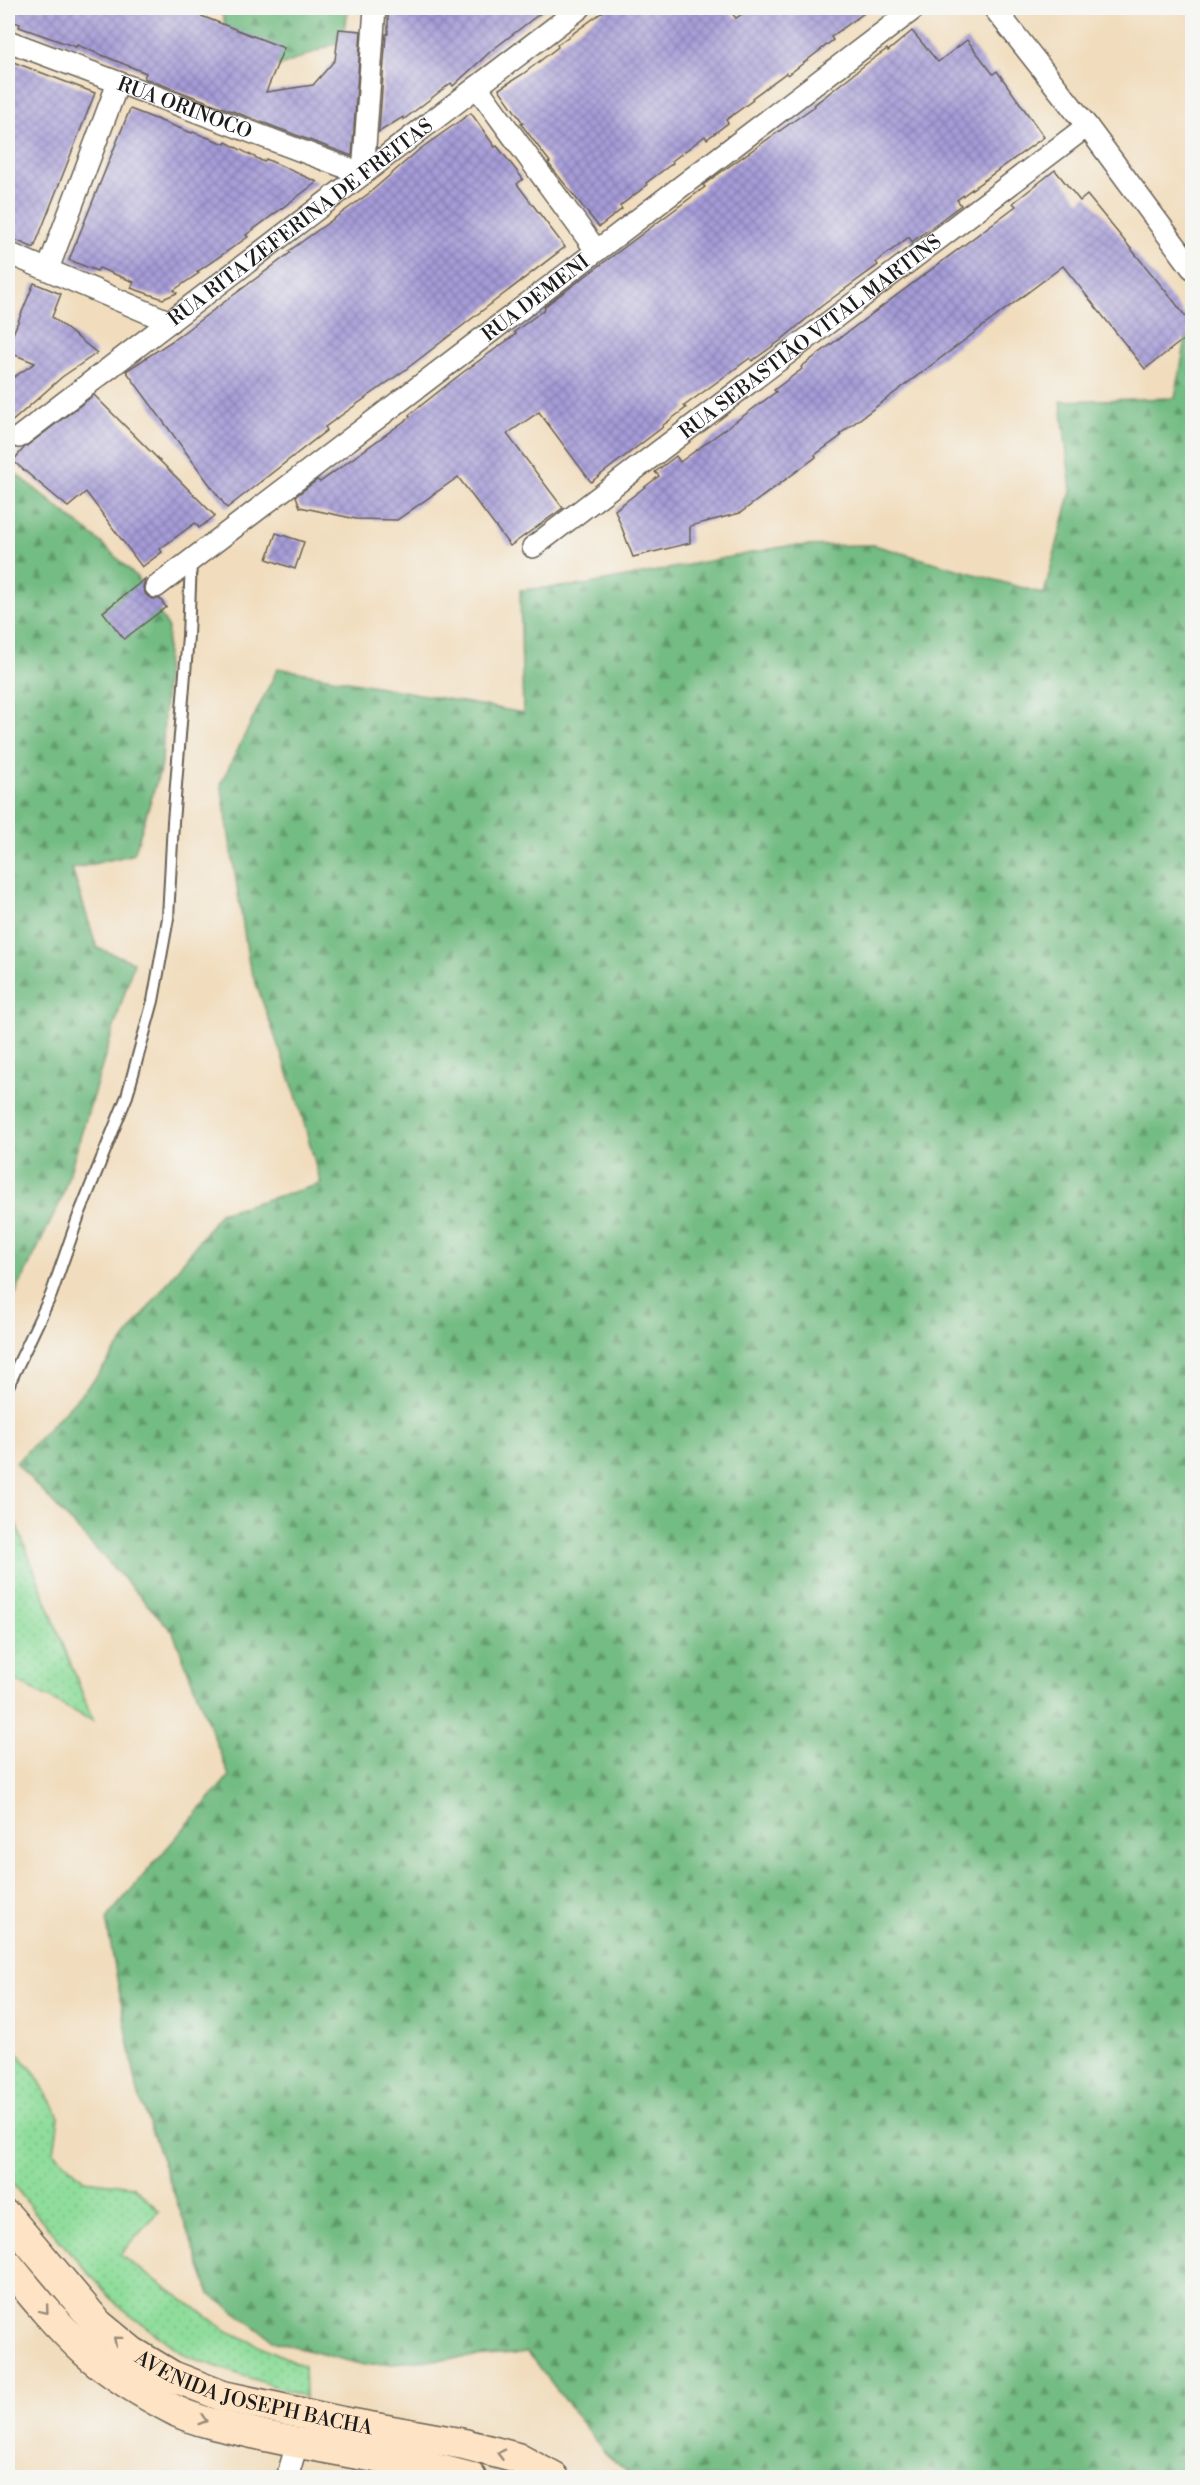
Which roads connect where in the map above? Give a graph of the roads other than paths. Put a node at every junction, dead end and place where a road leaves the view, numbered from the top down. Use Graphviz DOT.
graph roads {
  1 [pos="375,8"];
  2 [pos="580,8"];
  3 [pos="915,8"];
  4 [pos="994,8"];
  5 [pos="8,41"];
  6 [pos="118,83"];
  7 [pos="477,87"];
  8 [pos="1087,126"];
  9 [pos="363,174"];
  10 [pos="596,250"];
  11 [pos="8,253"];
  12 [pos="1192,268"];
  13 [pos="48,269"];
  14 [pos="170,322"];
  15 [pos="13,440"];
  16 [pos="533,547"];
  17 [pos="191,561"];
  18 [pos="156,587"];
  19 [pos="8,1386"];
  20 [pos="8,2217"];
  21 [pos="8,2265"];
  22 [pos="297,2444"];
  23 [pos="286,2478"];
  24 [pos="471,2478"];
  25 [pos="554,2478"];
  1 -- 9 [label="street"];
  2 -- 7 [label="street, RUA RITA ZEFERINA DE FREITAS"];
  3 -- 10 [label="street, RUA DEMENI"];
  4 -- 8 [label="street"];
  5 -- 6 [label="street, RUA ORINOCO"];
  6 -- 9 [label="street, RUA ORINOCO"];
  6 -- 13 [label="street"];
  7 -- 9 [label="street, RUA RITA ZEFERINA DE FREITAS"];
  7 -- 10 [label="street"];
  8 -- 12 [label="street"];
  8 -- 16 [label="street, RUA SEBASTIÃO VITAL MARTINS"];
  9 -- 14 [label="street, RUA RITA ZEFERINA DE FREITAS"];
  10 -- 17 [label="street, RUA DEMENI"];
  11 -- 13 [label="street"];
  13 -- 14 [label="street"];
  14 -- 15 [label="street, RUA RITA ZEFERINA DE FREITAS"];
  17 -- 18 [label="street, RUA DEMENI"];
  17 -- 19 [label="lane"];
  25 -- 20 [label="main road, AVENIDA JOSEPH BACHA, one-way"];
  21 -- 22 [label="main road, AVENIDA JOSEPH BACHA, one-way"];
  22 -- 23 [label="street"];
  22 -- 24 [label="main road, AVENIDA JOSEPH BACHA"];
}
